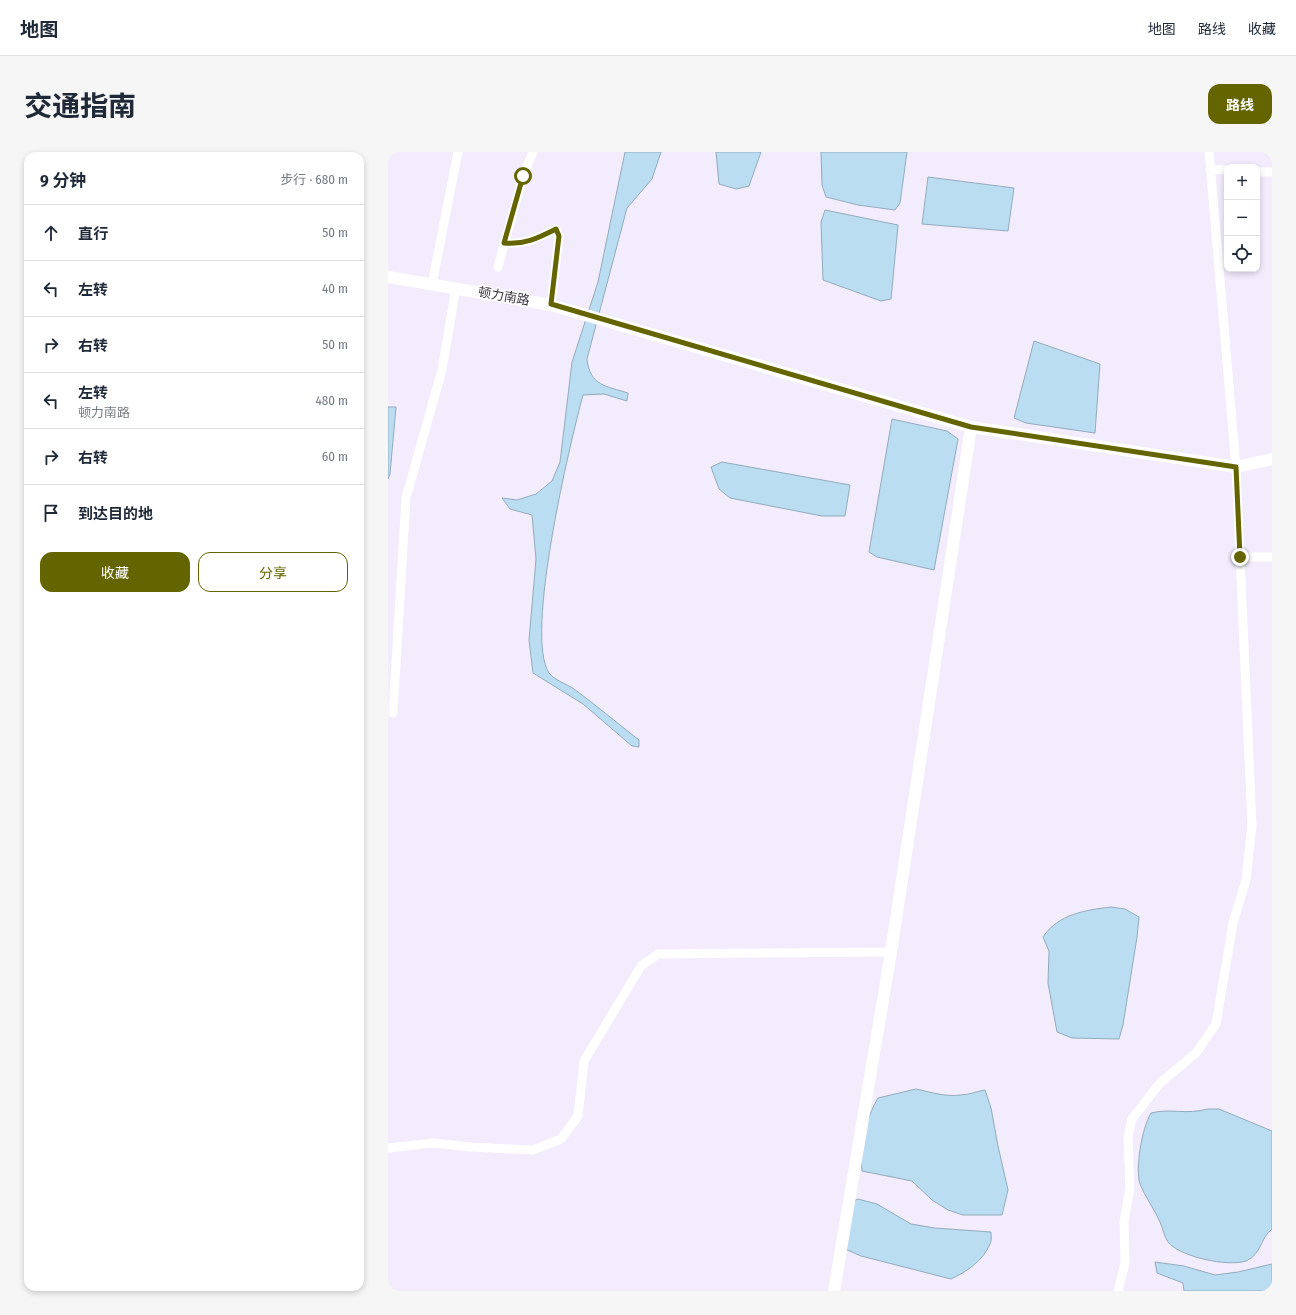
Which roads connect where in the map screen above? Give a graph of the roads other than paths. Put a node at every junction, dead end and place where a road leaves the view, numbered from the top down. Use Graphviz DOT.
graph roads {
  1 [pos="458,152"];
  2 [pos="533,152"];
  3 [pos="1209,152"];
  4 [pos="1210,169"];
  5 [pos="1224,170"];
  6 [pos="1260,172"];
  7 [pos="1272,172"];
  8 [pos="504,243"];
  9 [pos="498,267"];
  10 [pos="388,276"];
  11 [pos="432,284"];
  12 [pos="456,288"];
  13 [pos="551,304"];
  14 [pos="971,427"];
  15 [pos="1272,459"];
  16 [pos="1236,467"];
  17 [pos="1240,557"];
  18 [pos="1272,557"];
  19 [pos="393,713"];
  20 [pos="891,952"];
  21 [pos="388,1148"];
  22 [pos="834,1291"];
  23 [pos="1118,1291"];
  1 -- 11 [label="street"];
  2 -- 8 [label="street"];
  3 -- 4 [label="street"];
  4 -- 5 [label="street"];
  4 -- 16 [label="street"];
  6 -- 7 [label="street"];
  8 -- 9 [label="street"];
  8 -- 13 [label="street"];
  10 -- 11 [label="street, 顿力南路"];
  11 -- 12 [label="street, 顿力南路"];
  12 -- 13 [label="street, 顿力南路"];
  12 -- 19 [label="street"];
  13 -- 14 [label="street, 顿力南路"];
  14 -- 16 [label="street, 顿力南路"];
  14 -- 20 [label="street"];
  15 -- 16 [label="street, 顿力南路"];
  16 -- 17 [label="street"];
  17 -- 18 [label="street"];
  17 -- 23 [label="street"];
  20 -- 21 [label="street"];
  20 -- 22 [label="street"];
}
